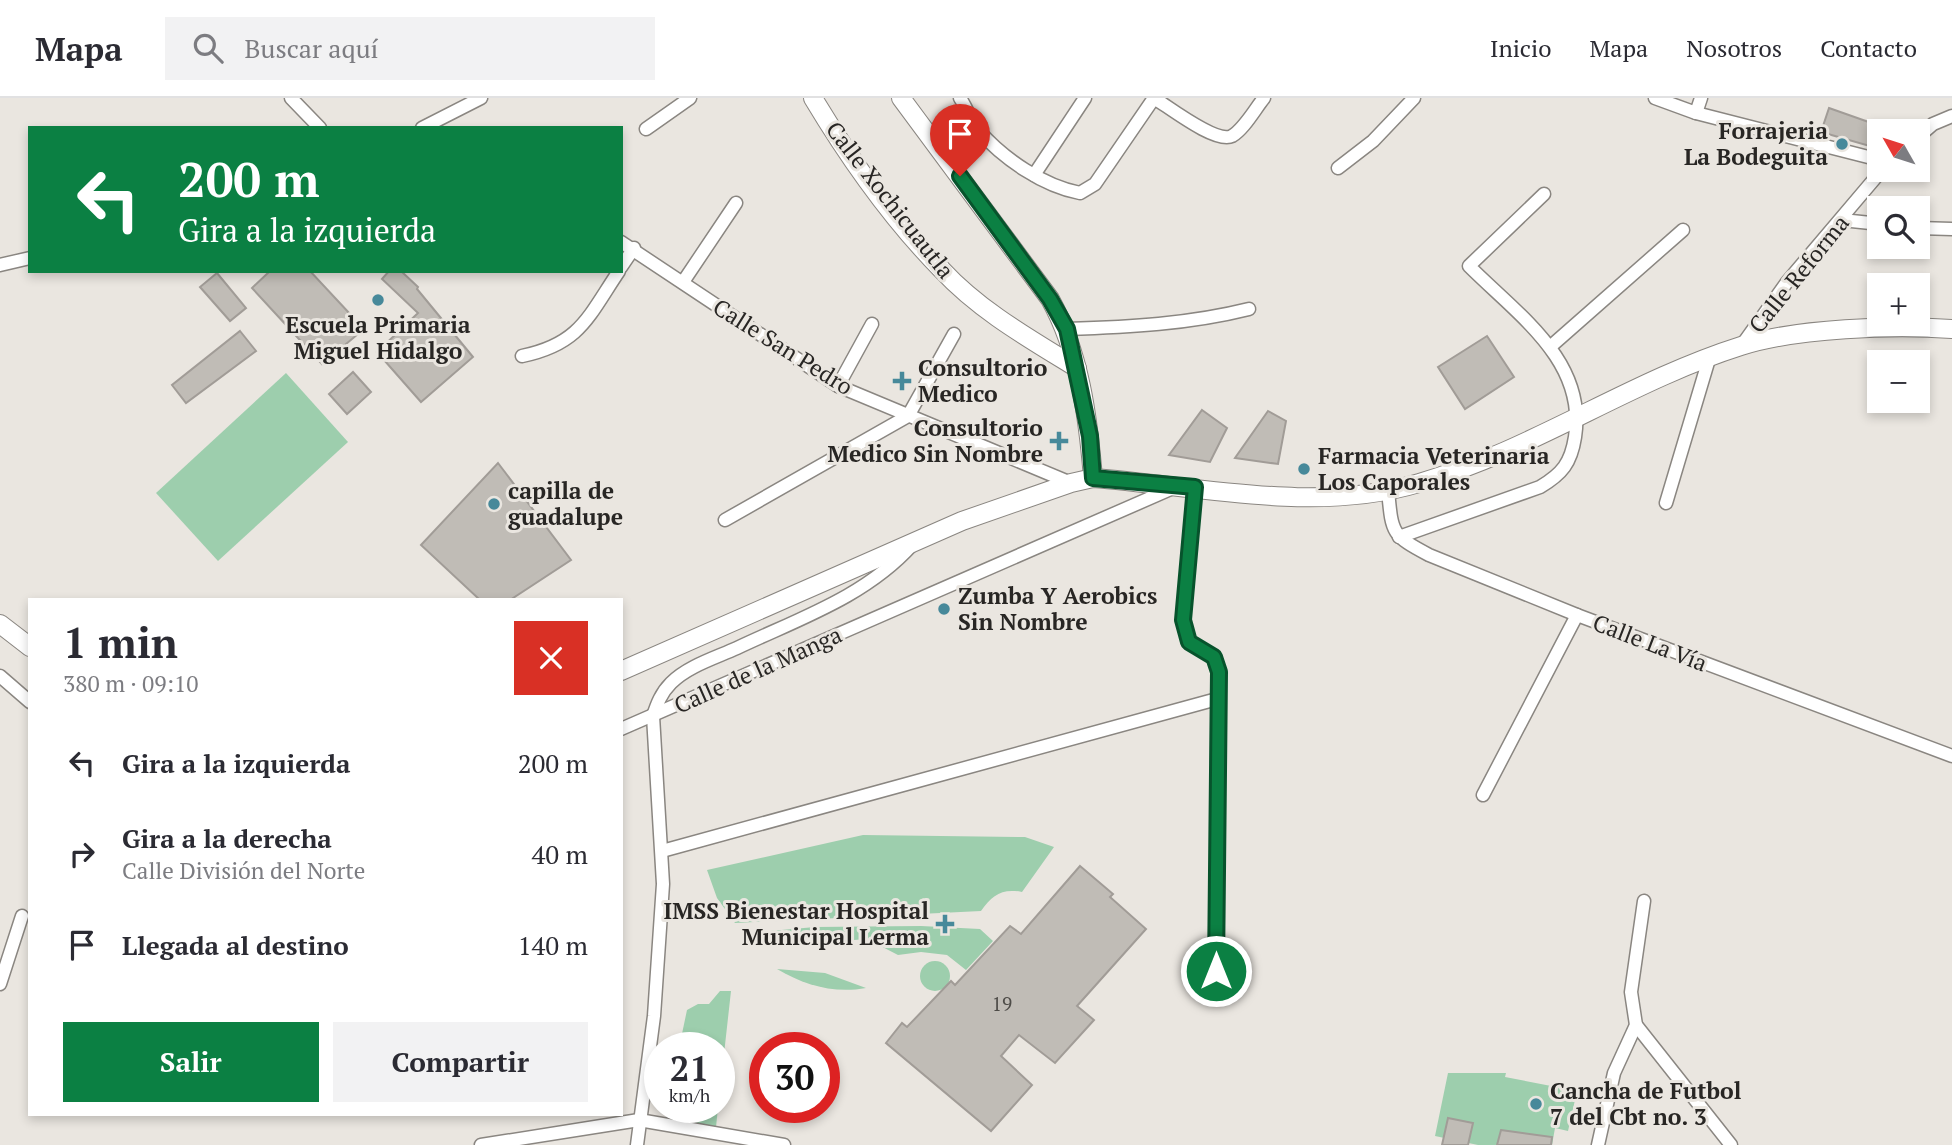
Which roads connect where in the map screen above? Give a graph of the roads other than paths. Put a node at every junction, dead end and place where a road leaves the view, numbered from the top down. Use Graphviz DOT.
graph roads {
  1 [pos="291,98"];
  2 [pos="481,98"];
  3 [pos="690,98"];
  4 [pos="813,98"];
  5 [pos="901,98"];
  6 [pos="960,98"];
  7 [pos="1085,98"];
  8 [pos="1154,98"];
  9 [pos="1264,98"];
  10 [pos="1414,98"];
  11 [pos="1655,98"];
  12 [pos="1701,98"];
  13 [pos="1696,113"];
  14 [pos="1952,116"];
  15 [pos="318,126"];
  16 [pos="426,126"];
  17 [pos="1930,127"];
  18 [pos="646,129"];
  19 [pos="1867,156"];
  20 [pos="1338,168"];
  21 [pos="1034,176"];
  22 [pos="1872,182"];
  23 [pos="1544,194"];
  24 [pos="736,203"];
  25 [pos="1842,220"];
  26 [pos="1867,223"];
  27 [pos="1930,228"];
  28 [pos="1952,229"];
  29 [pos="1683,230"];
  30 [pos="623,243"];
  31 [pos="634,248"];
  32 [pos="28,258"];
  33 [pos="623,264"];
  34 [pos="0,265"];
  35 [pos="617,273"];
  36 [pos="683,282"];
  37 [pos="1249,309"];
  38 [pos="872,324"];
  39 [pos="1067,329"];
  40 [pos="1952,329"];
  41 [pos="954,334"];
  42 [pos="1742,345"];
  43 [pos="1550,347"];
  44 [pos="522,356"];
  45 [pos="1709,359"];
  46 [pos="1077,368"];
  47 [pos="838,386"];
  48 [pos="908,416"];
  49 [pos="1578,416"];
  50 [pos="1093,478"];
  51 [pos="1071,482"];
  52 [pos="1188,486"];
  53 [pos="1388,491"];
  54 [pos="1666,503"];
  55 [pos="725,520"];
  56 [pos="1399,537"];
  57 [pos="915,542"];
  58 [pos="1577,615"];
  59 [pos="0,624"];
  60 [pos="28,645"];
  61 [pos="623,670"];
  62 [pos="0,676"];
  63 [pos="1217,699"];
  64 [pos="28,700"];
  65 [pos="653,716"];
  66 [pos="623,728"];
  67 [pos="1952,756"];
  68 [pos="1483,795"];
  69 [pos="662,851"];
  70 [pos="1644,901"];
  71 [pos="22,916"];
  72 [pos="0,984"];
  73 [pos="1216,999"];
  74 [pos="1636,1025"];
  75 [pos="639,1120"];
  76 [pos="481,1145"];
  77 [pos="637,1145"];
  78 [pos="784,1145"];
  79 [pos="1598,1145"];
  80 [pos="1731,1145"];
  1 -- 15 [label="street"];
  2 -- 16 [label="street"];
  3 -- 18 [label="street"];
  4 -- 46 [label="main road, Calle Xochicuautla"];
  5 -- 39 [label="main road"];
  6 -- 21 [label="street"];
  7 -- 21 [label="street"];
  8 -- 9 [label="street"];
  8 -- 21 [label="street"];
  10 -- 20 [label="street"];
  11 -- 13 [label="street"];
  12 -- 13 [label="street"];
  13 -- 19 [label="street"];
  14 -- 17 [label="street"];
  22 -- 25 [label="street, Calle Reforma"];
  23 -- 43 [label="street"];
  24 -- 36 [label="street"];
  25 -- 26 [label="street"];
  25 -- 42 [label="street, Calle Reforma"];
  27 -- 28 [label="street"];
  29 -- 43 [label="street"];
  30 -- 31 [label="street, Calle San Pedro"];
  31 -- 33 [label="street"];
  31 -- 36 [label="street, Calle San Pedro"];
  32 -- 34 [label="street"];
  35 -- 44 [label="street"];
  36 -- 47 [label="street, Calle San Pedro"];
  37 -- 39 [label="street"];
  38 -- 47 [label="street"];
  39 -- 46 [label="main road"];
  40 -- 42 [label="main road"];
  41 -- 48 [label="street"];
  42 -- 45 [label="main road"];
  43 -- 49 [label="street"];
  45 -- 49 [label="main road"];
  45 -- 54 [label="street"];
  46 -- 50 [label="main road"];
  47 -- 48 [label="street, Calle San Pedro"];
  48 -- 51 [label="street, Calle San Pedro"];
  48 -- 55 [label="street"];
  49 -- 53 [label="main road"];
  49 -- 56 [label="street"];
  50 -- 51 [label="main road"];
  50 -- 52 [label="main road"];
  51 -- 57 [label="main road"];
  52 -- 53 [label="main road"];
  52 -- 63 [label="street"];
  52 -- 65 [label="street, Calle de la Manga"];
  53 -- 56 [label="street"];
  56 -- 58 [label="street, Calle La Vía"];
  57 -- 61 [label="main road"];
  57 -- 65 [label="street"];
  58 -- 67 [label="street, Calle La Vía"];
  58 -- 68 [label="street"];
  59 -- 60 [label="main road"];
  62 -- 64 [label="street"];
  63 -- 69 [label="street"];
  63 -- 73 [label="street"];
  65 -- 66 [label="street"];
  65 -- 69 [label="street, Calle de la Manga"];
  69 -- 75 [label="street, Calle de la Manga"];
  70 -- 74 [label="street"];
  71 -- 72 [label="street"];
  74 -- 79 [label="street"];
  74 -- 80 [label="street"];
  75 -- 76 [label="street"];
  75 -- 77 [label="street, Calle de la Manga"];
  75 -- 78 [label="street"];
}
